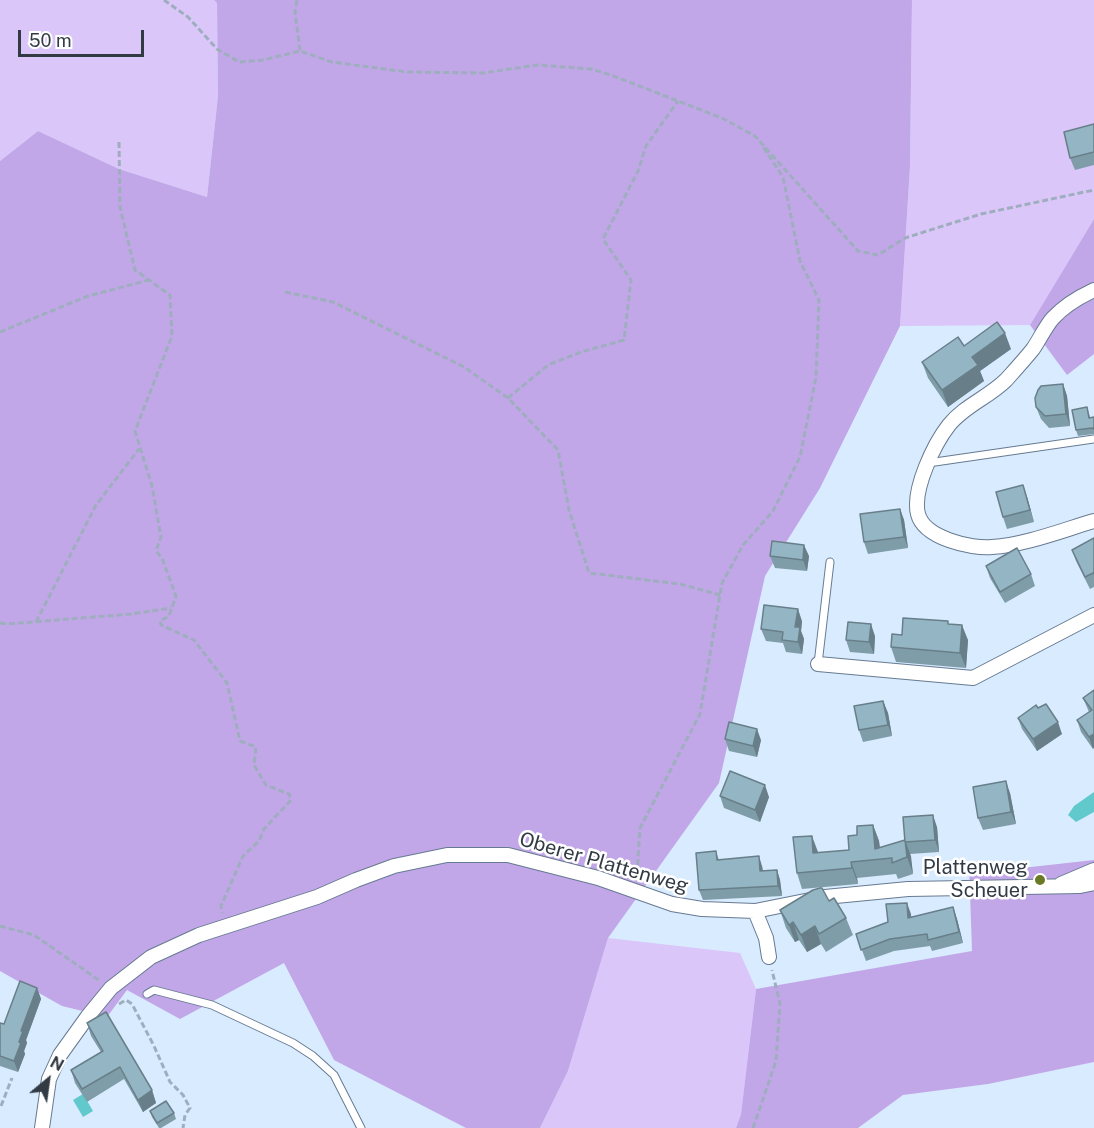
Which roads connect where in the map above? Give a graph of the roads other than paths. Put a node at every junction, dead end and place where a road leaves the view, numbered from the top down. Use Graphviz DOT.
graph roads {
  1 [pos="1094,290"];
  2 [pos="1094,439"];
  3 [pos="928,463"];
  4 [pos="1094,521"];
  5 [pos="830,562"];
  6 [pos="1094,615"];
  7 [pos="818,664"];
  8 [pos="1094,870"];
  9 [pos="1094,884"];
  10 [pos="1053,887"];
  11 [pos="755,912"];
  12 [pos="769,957"];
  13 [pos="147,994"];
  14 [pos="42,1128"];
  15 [pos="361,1128"];
  1 -- 3 [label="street"];
  2 -- 3 [label="lane"];
  3 -- 4 [label="street"];
  5 -- 7 [label="lane"];
  6 -- 7 [label="street"];
  8 -- 10 [label="street"];
  9 -- 10 [label="street, Oberer Plattenweg"];
  10 -- 11 [label="street, Oberer Plattenweg"];
  11 -- 12 [label="street"];
  11 -- 14 [label="street, Oberer Plattenweg"];
  13 -- 15 [label="lane"];
}
